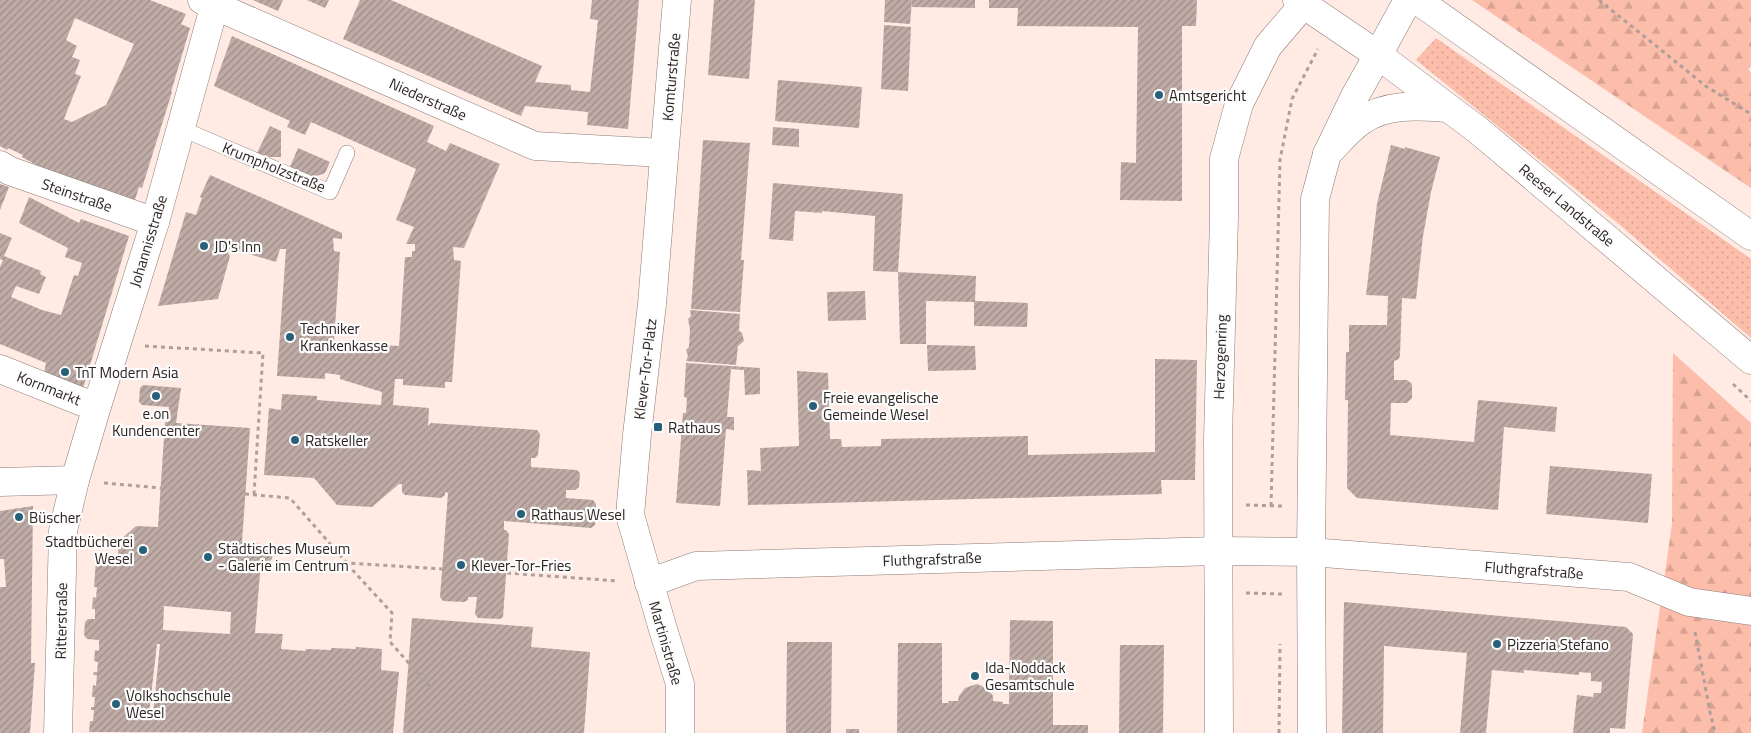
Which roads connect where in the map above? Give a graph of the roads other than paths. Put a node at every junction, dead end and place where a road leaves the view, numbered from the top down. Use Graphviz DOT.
graph roads {
  1 [pos="677,0"];
  2 [pos="1408,0"];
  3 [pos="1417,0"];
  4 [pos="1304,1"];
  5 [pos="210,2"];
  6 [pos="1378,55"];
  7 [pos="1448,108"];
  8 [pos="180,128"];
  9 [pos="347,153"];
  10 [pos="664,153"];
  11 [pos="1326,154"];
  12 [pos="0,165"];
  13 [pos="155,222"];
  14 [pos="1751,236"];
  15 [pos="1751,360"];
  16 [pos="0,368"];
  17 [pos="98,406"];
  18 [pos="75,480"];
  19 [pos="0,482"];
  20 [pos="1218,551"];
  21 [pos="1311,552"];
  22 [pos="649,582"];
  23 [pos="1751,611"];
  24 [pos="58,733"];
  25 [pos="680,733"];
  26 [pos="1219,733"];
  27 [pos="1312,733"];
  1 -- 10 [label="street, Komturstraße"];
  2 -- 6 [label="street"];
  3 -- 14 [label="street"];
  4 -- 6 [label="street, Reeser Landstraße"];
  4 -- 20 [label="street, Herzogenring"];
  5 -- 8 [label="street, Johannisstraße"];
  5 -- 10 [label="street, Niederstraße"];
  6 -- 7 [label="street, Reeser Landstraße"];
  6 -- 11 [label="street"];
  7 -- 11 [label="street"];
  7 -- 15 [label="street, Reeser Landstraße"];
  8 -- 9 [label="lane, Krumpholzstraße"];
  8 -- 13 [label="street, Johannisstraße"];
  10 -- 22 [label="street, Klever-Tor-Platz"];
  11 -- 21 [label="street"];
  12 -- 13 [label="street, Steinstraße"];
  13 -- 17 [label="street, Johannisstraße"];
  16 -- 17 [label="street, Kornmarkt"];
  17 -- 18 [label="street, Johannisstraße"];
  18 -- 19 [label="street"];
  18 -- 24 [label="street, Ritterstraße"];
  20 -- 21 [label="street, Fluthgrafstraße"];
  20 -- 22 [label="street, Fluthgrafstraße"];
  20 -- 26 [label="street, Herzogenring"];
  21 -- 23 [label="street, Fluthgrafstraße"];
  21 -- 27 [label="street"];
  22 -- 25 [label="street, Martinistraße"];
}
